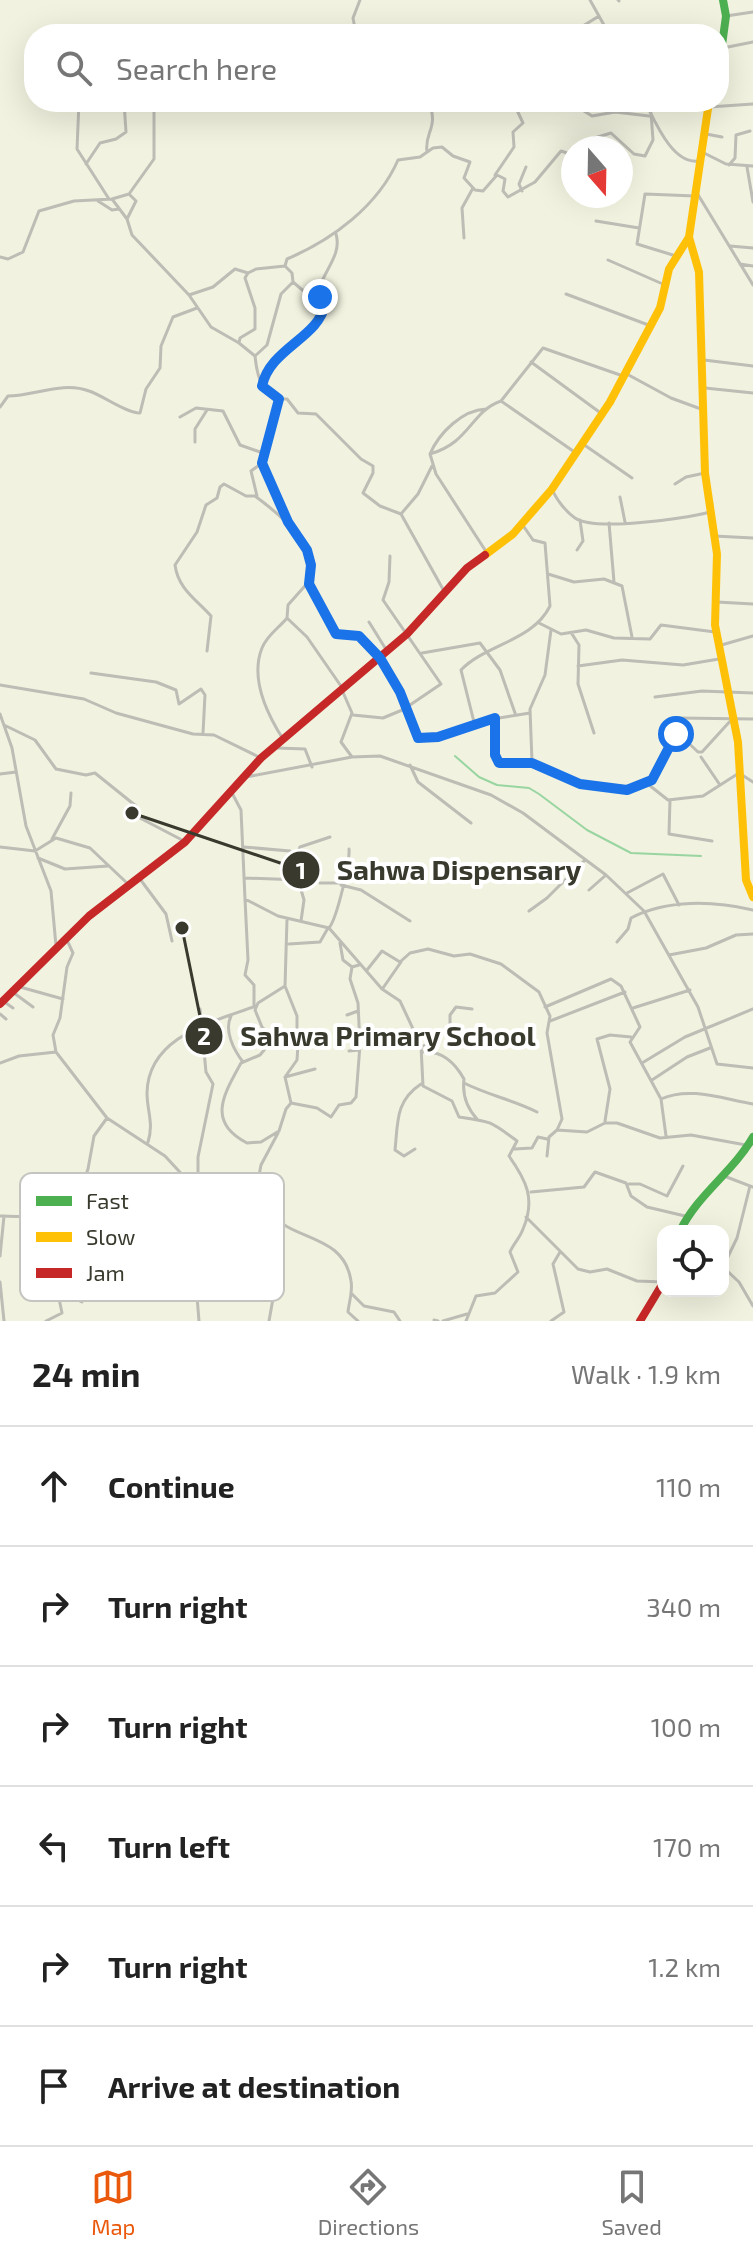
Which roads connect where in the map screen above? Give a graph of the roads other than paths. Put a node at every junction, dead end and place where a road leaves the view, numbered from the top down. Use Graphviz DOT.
graph roads {
  1 [pos="360,0"];
  2 [pos="590,0"];
  3 [pos="723,0"];
  4 [pos="753,12"];
  5 [pos="599,16"];
  6 [pos="726,16"];
  7 [pos="354,24"];
  8 [pos="586,24"];
  9 [pos="603,24"];
  10 [pos="725,24"];
  11 [pos="753,43"];
  12 [pos="729,47"];
  13 [pos="753,104"];
  14 [pos="729,105"];
  15 [pos="78,112"];
  16 [pos="125,112"];
  17 [pos="154,112"];
  18 [pos="433,112"];
  19 [pos="518,112"];
  20 [pos="586,112"];
  21 [pos="615,112"];
  22 [pos="615,112"];
  23 [pos="649,112"];
  24 [pos="706,112"];
  25 [pos="650,115"];
  26 [pos="750,131"];
  27 [pos="702,133"];
  28 [pos="722,137"];
  29 [pos="561,151"];
  30 [pos="427,152"];
  31 [pos="633,153"];
  32 [pos="701,156"];
  33 [pos="86,164"];
  34 [pos="729,165"];
  35 [pos="747,166"];
  36 [pos="753,166"];
  37 [pos="526,167"];
  38 [pos="495,175"];
  39 [pos="473,188"];
  40 [pos="522,191"];
  41 [pos="129,194"];
  42 [pos="696,194"];
  43 [pos="111,199"];
  44 [pos="97,200"];
  45 [pos="753,202"];
  46 [pos="119,209"];
  47 [pos="127,219"];
  48 [pos="596,221"];
  49 [pos="639,228"];
  50 [pos="336,234"];
  51 [pos="689,237"];
  52 [pos="464,238"];
  53 [pos="730,246"];
  54 [pos="753,248"];
  55 [pos="676,256"];
  56 [pos="0,257"];
  57 [pos="608,260"];
  58 [pos="740,264"];
  59 [pos="285,266"];
  60 [pos="753,266"];
  61 [pos="248,273"];
  62 [pos="293,282"];
  63 [pos="665,285"];
  64 [pos="753,285"];
  65 [pos="566,294"];
  66 [pos="189,295"];
  67 [pos="318,297"];
  68 [pos="197,308"];
  69 [pos="651,326"];
  70 [pos="239,343"];
  71 [pos="255,356"];
  72 [pos="704,360"];
  73 [pos="531,362"];
  74 [pos="753,366"];
  75 [pos="624,375"];
  76 [pos="262,386"];
  77 [pos="704,388"];
  78 [pos="753,393"];
  79 [pos="279,399"];
  80 [pos="501,401"];
  81 [pos="0,407"];
  82 [pos="486,409"];
  83 [pos="703,409"];
  84 [pos="207,410"];
  85 [pos="602,414"];
  86 [pos="180,417"];
  87 [pos="195,442"];
  88 [pos="583,444"];
  89 [pos="263,453"];
  90 [pos="576,453"];
  91 [pos="430,454"];
  92 [pos="262,463"];
  93 [pos="432,466"];
  94 [pos="705,473"];
  95 [pos="632,478"];
  96 [pos="675,484"];
  97 [pos="552,489"];
  98 [pos="257,497"];
  99 [pos="620,497"];
  100 [pos="710,512"];
  101 [pos="401,514"];
  102 [pos="580,520"];
  103 [pos="288,522"];
  104 [pos="625,522"];
  105 [pos="609,523"];
  106 [pos="522,524"];
  107 [pos="714,536"];
  108 [pos="753,538"];
  109 [pos="577,550"];
  110 [pos="487,553"];
  111 [pos="390,556"];
  112 [pos="548,574"];
  113 [pos="614,582"];
  114 [pos="309,584"];
  115 [pos="444,591"];
  116 [pos="714,602"];
  117 [pos="753,604"];
  118 [pos="287,618"];
  119 [pos="369,622"];
  120 [pos="539,623"];
  121 [pos="551,630"];
  122 [pos="715,632"];
  123 [pos="407,634"];
  124 [pos="572,634"];
  125 [pos="753,636"];
  126 [pos="632,637"];
  127 [pos="717,646"];
  128 [pos="207,651"];
  129 [pos="486,652"];
  130 [pos="422,653"];
  131 [pos="382,656"];
  132 [pos="719,659"];
  133 [pos="578,666"];
  134 [pos="91,673"];
  135 [pos="0,685"];
  136 [pos="343,690"];
  137 [pos="726,692"];
  138 [pos="753,693"];
  139 [pos="655,697"];
  140 [pos="407,707"];
  141 [pos="530,713"];
  142 [pos="0,714"];
  143 [pos="352,715"];
  144 [pos="516,715"];
  145 [pos="495,718"];
  146 [pos="678,718"];
  147 [pos="733,718"];
  148 [pos="753,719"];
  149 [pos="476,723"];
  150 [pos="4,725"];
  151 [pos="594,733"];
  152 [pos="203,734"];
  153 [pos="284,740"];
  154 [pos="275,747"];
  155 [pos="352,757"];
  156 [pos="701,757"];
  157 [pos="261,758"];
  158 [pos="532,763"];
  159 [pos="410,765"];
  160 [pos="312,767"];
  161 [pos="16,772"];
  162 [pos="739,773"];
  163 [pos="0,774"];
  164 [pos="246,777"];
  165 [pos="753,782"];
  166 [pos="648,784"];
  167 [pos="720,785"];
  168 [pos="71,793"];
  169 [pos="232,793"];
  170 [pos="670,800"];
  171 [pos="136,806"];
  172 [pos="138,817"];
  173 [pos="471,823"];
  174 [pos="330,837"];
  175 [pos="52,839"];
  176 [pos="712,841"];
  177 [pos="185,842"];
  178 [pos="0,847"];
  179 [pos="244,847"];
  180 [pos="349,849"];
  181 [pos="35,851"];
  182 [pos="37,858"];
  183 [pos="295,859"];
  184 [pos="585,860"];
  185 [pos="108,866"];
  186 [pos="606,875"];
  187 [pos="243,877"];
  188 [pos="140,879"];
  189 [pos="301,880"];
  190 [pos="320,883"];
  191 [pos="341,884"];
  192 [pos="132,885"];
  193 [pos="589,890"];
  194 [pos="627,893"];
  195 [pos="753,897"];
  196 [pos="245,899"];
  197 [pos="679,906"];
  198 [pos="753,910"];
  199 [pos="529,911"];
  200 [pos="644,911"];
  201 [pos="287,919"];
  202 [pos="301,921"];
  203 [pos="410,921"];
  204 [pos="328,928"];
  205 [pos="753,934"];
  206 [pos="66,938"];
  207 [pos="172,941"];
  208 [pos="340,942"];
  209 [pos="617,942"];
  210 [pos="287,944"];
  211 [pos="56,946"];
  212 [pos="669,955"];
  213 [pos="401,962"];
  214 [pos="359,965"];
  215 [pos="352,967"];
  216 [pos="366,971"];
  217 [pos="285,986"];
  218 [pos="14,989"];
  219 [pos="382,989"];
  220 [pos="690,990"];
  221 [pos="625,992"];
  222 [pos="63,999"];
  223 [pos="1,1002"];
  224 [pos="255,1006"];
  225 [pos="33,1007"];
  226 [pos="545,1007"];
  227 [pos="13,1008"];
  228 [pos="633,1008"];
  229 [pos="200,1009"];
  230 [pos="472,1009"];
  231 [pos="753,1009"];
  232 [pos="358,1011"];
  233 [pos="0,1014"];
  234 [pos="347,1015"];
  235 [pos="231,1016"];
  236 [pos="6,1019"];
  237 [pos="550,1021"];
  238 [pos="204,1025"];
  239 [pos="359,1030"];
  240 [pos="705,1030"];
  241 [pos="346,1031"];
  242 [pos="631,1037"];
  243 [pos="274,1038"];
  244 [pos="297,1044"];
  245 [pos="421,1046"];
  246 [pos="710,1048"];
  247 [pos="359,1050"];
  248 [pos="349,1051"];
  249 [pos="56,1052"];
  250 [pos="422,1052"];
  251 [pos="243,1062"];
  252 [pos="0,1063"];
  253 [pos="641,1063"];
  254 [pos="753,1068"];
  255 [pos="315,1069"];
  256 [pos="285,1077"];
  257 [pos="652,1080"];
  258 [pos="464,1083"];
  259 [pos="422,1084"];
  260 [pos="661,1099"];
  261 [pos="291,1103"];
  262 [pos="753,1104"];
  263 [pos="537,1112"];
  264 [pos="107,1118"];
  265 [pos="477,1119"];
  266 [pos="605,1123"];
  267 [pos="557,1130"];
  268 [pos="279,1131"];
  269 [pos="666,1136"];
  270 [pos="549,1139"];
  271 [pos="751,1141"];
  272 [pos="147,1143"];
  273 [pos="415,1149"];
  274 [pos="515,1149"];
  275 [pos="547,1156"];
  276 [pos="683,1166"];
  277 [pos="86,1173"];
  278 [pos="183,1173"];
  279 [pos="198,1173"];
  280 [pos="260,1173"];
  281 [pos="724,1176"];
  282 [pos="627,1185"];
  283 [pos="752,1186"];
  284 [pos="531,1192"];
  285 [pos="2,1216"];
  286 [pos="685,1216"];
  287 [pos="526,1217"];
  288 [pos="682,1225"];
  289 [pos="284,1227"];
  290 [pos="560,1252"];
  291 [pos="0,1256"];
  292 [pos="0,1282"];
  293 [pos="657,1282"];
  294 [pos="657,1292"];
  295 [pos="351,1293"];
  296 [pos="60,1301"];
  297 [pos="78,1301"];
  298 [pos="197,1301"];
  299 [pos="273,1301"];
  300 [pos="82,1302"];
  301 [pos="753,1306"];
  302 [pos="62,1313"];
  303 [pos="467,1314"];
  304 [pos="4,1321"];
  305 [pos="46,1321"];
  306 [pos="62,1321"];
  307 [pos="199,1321"];
  308 [pos="269,1321"];
  309 [pos="358,1321"];
  310 [pos="400,1321"];
  311 [pos="441,1321"];
  312 [pos="466,1321"];
  313 [pos="551,1321"];
  314 [pos="640,1321"];
  1 -- 7 [label="street"];
  2 -- 5 [label="street"];
  3 -- 6 [label="main road"];
  4 -- 6 [label="street"];
  5 -- 8 [label="street"];
  5 -- 9 [label="street"];
  6 -- 10 [label="main road"];
  11 -- 12 [label="street"];
  13 -- 14 [label="street"];
  15 -- 33 [label="street"];
  16 -- 33 [label="street"];
  17 -- 41 [label="street"];
  18 -- 30 [label="street"];
  19 -- 38 [label="street"];
  20 -- 22 [label="street"];
  21 -- 25 [label="street"];
  23 -- 25 [label="street"];
  24 -- 27 [label="main road"];
  25 -- 31 [label="street"];
  25 -- 32 [label="street"];
  26 -- 34 [label="street"];
  27 -- 28 [label="street"];
  27 -- 32 [label="main road"];
  29 -- 40 [label="street"];
  30 -- 39 [label="street"];
  30 -- 50 [label="street"];
  32 -- 34 [label="street"];
  32 -- 42 [label="main road"];
  33 -- 43 [label="street"];
  34 -- 35 [label="street"];
  35 -- 36 [label="street"];
  35 -- 45 [label="street"];
  37 -- 40 [label="street"];
  38 -- 39 [label="street"];
  38 -- 40 [label="street"];
  39 -- 52 [label="street"];
  41 -- 43 [label="street"];
  41 -- 47 [label="street"];
  42 -- 49 [label="street"];
  42 -- 51 [label="main road"];
  42 -- 53 [label="street"];
  43 -- 44 [label="street"];
  43 -- 46 [label="street"];
  44 -- 46 [label="street"];
  44 -- 56 [label="street"];
  46 -- 47 [label="street"];
  47 -- 66 [label="street"];
  48 -- 49 [label="street"];
  49 -- 55 [label="street"];
  50 -- 59 [label="street"];
  50 -- 67 [label="street"];
  51 -- 55 [label="main road"];
  51 -- 72 [label="main road"];
  53 -- 54 [label="street"];
  53 -- 58 [label="street"];
  55 -- 63 [label="main road"];
  57 -- 63 [label="street"];
  58 -- 60 [label="street"];
  58 -- 64 [label="street"];
  59 -- 61 [label="street"];
  59 -- 62 [label="street"];
  61 -- 66 [label="street"];
  61 -- 70 [label="street"];
  62 -- 67 [label="street"];
  62 -- 71 [label="street"];
  63 -- 69 [label="main road"];
  65 -- 69 [label="street"];
  66 -- 68 [label="street"];
  67 -- 76 [label="street"];
  68 -- 70 [label="street"];
  68 -- 81 [label="street"];
  69 -- 75 [label="main road"];
  70 -- 71 [label="street"];
  71 -- 76 [label="street"];
  72 -- 74 [label="street"];
  72 -- 77 [label="main road"];
  73 -- 75 [label="street"];
  73 -- 80 [label="street"];
  73 -- 85 [label="street"];
  75 -- 83 [label="street"];
  75 -- 85 [label="main road"];
  76 -- 79 [label="street"];
  77 -- 78 [label="street"];
  77 -- 83 [label="main road"];
  79 -- 89 [label="street"];
  79 -- 101 [label="street"];
  80 -- 82 [label="street"];
  80 -- 90 [label="street"];
  82 -- 91 [label="street"];
  82 -- 91 [label="street"];
  83 -- 94 [label="main road"];
  84 -- 86 [label="street"];
  84 -- 87 [label="street"];
  84 -- 89 [label="street"];
  85 -- 88 [label="main road"];
  88 -- 90 [label="main road"];
  88 -- 95 [label="street"];
  89 -- 92 [label="street"];
  90 -- 97 [label="main road"];
  91 -- 93 [label="street"];
  92 -- 98 [label="street"];
  92 -- 103 [label="street"];
  93 -- 101 [label="street"];
  93 -- 110 [label="street"];
  94 -- 96 [label="street"];
  94 -- 100 [label="main road"];
  97 -- 102 [label="street"];
  97 -- 106 [label="main road"];
  98 -- 103 [label="street"];
  98 -- 128 [label="street"];
  99 -- 104 [label="street"];
  100 -- 104 [label="street"];
  100 -- 107 [label="main road"];
  101 -- 115 [label="street"];
  102 -- 105 [label="street"];
  102 -- 109 [label="street"];
  103 -- 114 [label="street"];
  104 -- 105 [label="street"];
  105 -- 113 [label="street"];
  106 -- 110 [label="main road"];
  106 -- 112 [label="street"];
  107 -- 108 [label="street"];
  107 -- 116 [label="main road"];
  110 -- 115 [label="main road"];
  111 -- 123 [label="street"];
  112 -- 113 [label="street"];
  112 -- 120 [label="street"];
  113 -- 126 [label="street"];
  114 -- 118 [label="street"];
  114 -- 131 [label="street"];
  115 -- 123 [label="main road"];
  116 -- 117 [label="street"];
  116 -- 122 [label="main road"];
  118 -- 136 [label="street"];
  118 -- 153 [label="street"];
  119 -- 131 [label="street"];
  120 -- 121 [label="street"];
  120 -- 129 [label="street"];
  121 -- 124 [label="street"];
  121 -- 141 [label="street"];
  122 -- 126 [label="street"];
  122 -- 127 [label="main road"];
  123 -- 130 [label="street"];
  123 -- 131 [label="main road"];
  124 -- 126 [label="street"];
  124 -- 133 [label="street"];
  125 -- 127 [label="street"];
  127 -- 132 [label="main road"];
  129 -- 130 [label="street"];
  129 -- 144 [label="street"];
  129 -- 149 [label="street"];
  130 -- 140 [label="street"];
  131 -- 136 [label="main road"];
  131 -- 140 [label="street"];
  132 -- 133 [label="street"];
  132 -- 137 [label="main road"];
  133 -- 151 [label="street"];
  134 -- 152 [label="street"];
  135 -- 152 [label="street"];
  136 -- 143 [label="street"];
  136 -- 153 [label="main road"];
  137 -- 138 [label="street"];
  137 -- 139 [label="street"];
  137 -- 147 [label="main road"];
  140 -- 143 [label="street"];
  140 -- 149 [label="street"];
  141 -- 144 [label="street"];
  141 -- 158 [label="street"];
  142 -- 150 [label="street"];
  143 -- 155 [label="street"];
  144 -- 145 [label="street"];
  145 -- 149 [label="street"];
  145 -- 158 [label="street"];
  146 -- 147 [label="street"];
  147 -- 148 [label="street"];
  147 -- 162 [label="main road"];
  147 -- 166 [label="street"];
  150 -- 161 [label="street"];
  150 -- 171 [label="street"];
  152 -- 157 [label="street"];
  153 -- 154 [label="main road"];
  154 -- 157 [label="main road"];
  154 -- 160 [label="street"];
  155 -- 159 [label="street"];
  155 -- 160 [label="street"];
  156 -- 167 [label="street"];
  157 -- 164 [label="main road"];
  158 -- 166 [label="street"];
  159 -- 173 [label="street"];
  159 -- 184 [label="street"];
  160 -- 164 [label="street"];
  161 -- 163 [label="street"];
  161 -- 181 [label="street"];
  162 -- 165 [label="street"];
  162 -- 167 [label="street"];
  162 -- 195 [label="main road"];
  164 -- 169 [label="main road"];
  166 -- 170 [label="street"];
  167 -- 170 [label="street"];
  168 -- 175 [label="street"];
  169 -- 177 [label="main road"];
  169 -- 179 [label="street"];
  170 -- 176 [label="street"];
  172 -- 177 [label="street"];
  174 -- 183 [label="street"];
  175 -- 181 [label="street"];
  175 -- 185 [label="street"];
  177 -- 188 [label="main road"];
  178 -- 181 [label="street"];
  179 -- 183 [label="street"];
  179 -- 187 [label="street"];
  180 -- 191 [label="street"];
  181 -- 182 [label="street"];
  182 -- 185 [label="street"];
  182 -- 211 [label="street"];
  183 -- 189 [label="street"];
  184 -- 186 [label="street"];
  184 -- 199 [label="street"];
  185 -- 192 [label="street"];
  186 -- 193 [label="street"];
  186 -- 194 [label="street"];
  187 -- 189 [label="street"];
  187 -- 196 [label="street"];
  188 -- 192 [label="main road"];
  188 -- 207 [label="street"];
  189 -- 202 [label="street"];
  190 -- 191 [label="street"];
  191 -- 203 [label="street"];
  191 -- 204 [label="street"];
  192 -- 206 [label="main road"];
  194 -- 197 [label="street"];
  194 -- 200 [label="street"];
  196 -- 201 [label="street"];
  196 -- 224 [label="street"];
  197 -- 198 [label="street"];
  197 -- 200 [label="street"];
  200 -- 209 [label="street"];
  200 -- 212 [label="street"];
  201 -- 202 [label="street"];
  201 -- 210 [label="street"];
  202 -- 204 [label="street"];
  204 -- 208 [label="street"];
  204 -- 210 [label="street"];
  205 -- 212 [label="street"];
  206 -- 211 [label="main road"];
  206 -- 222 [label="street"];
  208 -- 214 [label="street"];
  208 -- 215 [label="street"];
  210 -- 217 [label="street"];
  211 -- 218 [label="main road"];
  212 -- 220 [label="street"];
  213 -- 216 [label="street"];
  213 -- 219 [label="street"];
  213 -- 226 [label="street"];
  214 -- 215 [label="street"];
  214 -- 216 [label="street"];
  215 -- 232 [label="street"];
  216 -- 219 [label="street"];
  217 -- 224 [label="street"];
  217 -- 244 [label="street"];
  218 -- 222 [label="street"];
  218 -- 223 [label="main road"];
  218 -- 225 [label="street"];
  219 -- 245 [label="street"];
  220 -- 228 [label="street"];
  220 -- 240 [label="street"];
  221 -- 226 [label="street"];
  221 -- 228 [label="street"];
  221 -- 237 [label="street"];
  222 -- 249 [label="street"];
  223 -- 227 [label="street"];
  224 -- 235 [label="street"];
  224 -- 243 [label="street"];
  226 -- 237 [label="street"];
  228 -- 242 [label="street"];
  229 -- 238 [label="street"];
  230 -- 245 [label="street"];
  231 -- 240 [label="street"];
  232 -- 234 [label="street"];
  232 -- 239 [label="street"];
  233 -- 236 [label="street"];
  235 -- 238 [label="street"];
  235 -- 251 [label="street"];
  237 -- 267 [label="street"];
  238 -- 272 [label="street"];
  238 -- 279 [label="street"];
  239 -- 241 [label="street"];
  239 -- 247 [label="street"];
  240 -- 246 [label="street"];
  240 -- 253 [label="street"];
  242 -- 253 [label="street"];
  242 -- 266 [label="street"];
  243 -- 244 [label="street"];
  243 -- 251 [label="street"];
  244 -- 256 [label="street"];
  245 -- 250 [label="street"];
  246 -- 254 [label="street"];
  246 -- 257 [label="street"];
  247 -- 248 [label="street"];
  247 -- 261 [label="street"];
  249 -- 252 [label="street"];
  249 -- 264 [label="street"];
  250 -- 258 [label="street"];
  250 -- 259 [label="street"];
  251 -- 268 [label="street"];
  253 -- 257 [label="street"];
  255 -- 256 [label="street"];
  256 -- 261 [label="street"];
  257 -- 260 [label="street"];
  258 -- 263 [label="street"];
  258 -- 265 [label="street"];
  259 -- 265 [label="street"];
  259 -- 273 [label="street"];
  260 -- 262 [label="street"];
  260 -- 269 [label="street"];
  261 -- 268 [label="street"];
  264 -- 272 [label="street"];
  264 -- 277 [label="street"];
  265 -- 274 [label="street"];
  266 -- 267 [label="street"];
  266 -- 269 [label="street"];
  267 -- 270 [label="street"];
  268 -- 280 [label="street"];
  269 -- 271 [label="street"];
  270 -- 274 [label="street"];
  270 -- 275 [label="street"];
  271 -- 281 [label="main road"];
  272 -- 278 [label="street"];
  274 -- 284 [label="street"];
  276 -- 282 [label="street"];
  281 -- 283 [label="street"];
  281 -- 286 [label="main road"];
  282 -- 284 [label="street"];
  282 -- 286 [label="street"];
  283 -- 301 [label="street"];
  284 -- 287 [label="street"];
  285 -- 291 [label="street"];
  286 -- 288 [label="main road"];
  287 -- 290 [label="street"];
  287 -- 303 [label="street"];
  289 -- 295 [label="street"];
  290 -- 293 [label="street"];
  290 -- 313 [label="street"];
  292 -- 304 [label="street"];
  294 -- 314 [label="main road"];
  295 -- 309 [label="street"];
  295 -- 310 [label="street"];
  296 -- 302 [label="street"];
  297 -- 300 [label="street"];
  298 -- 307 [label="street"];
  299 -- 308 [label="street"];
  302 -- 305 [label="street"];
  302 -- 306 [label="street"];
  303 -- 311 [label="street"];
  303 -- 312 [label="street"];
}
